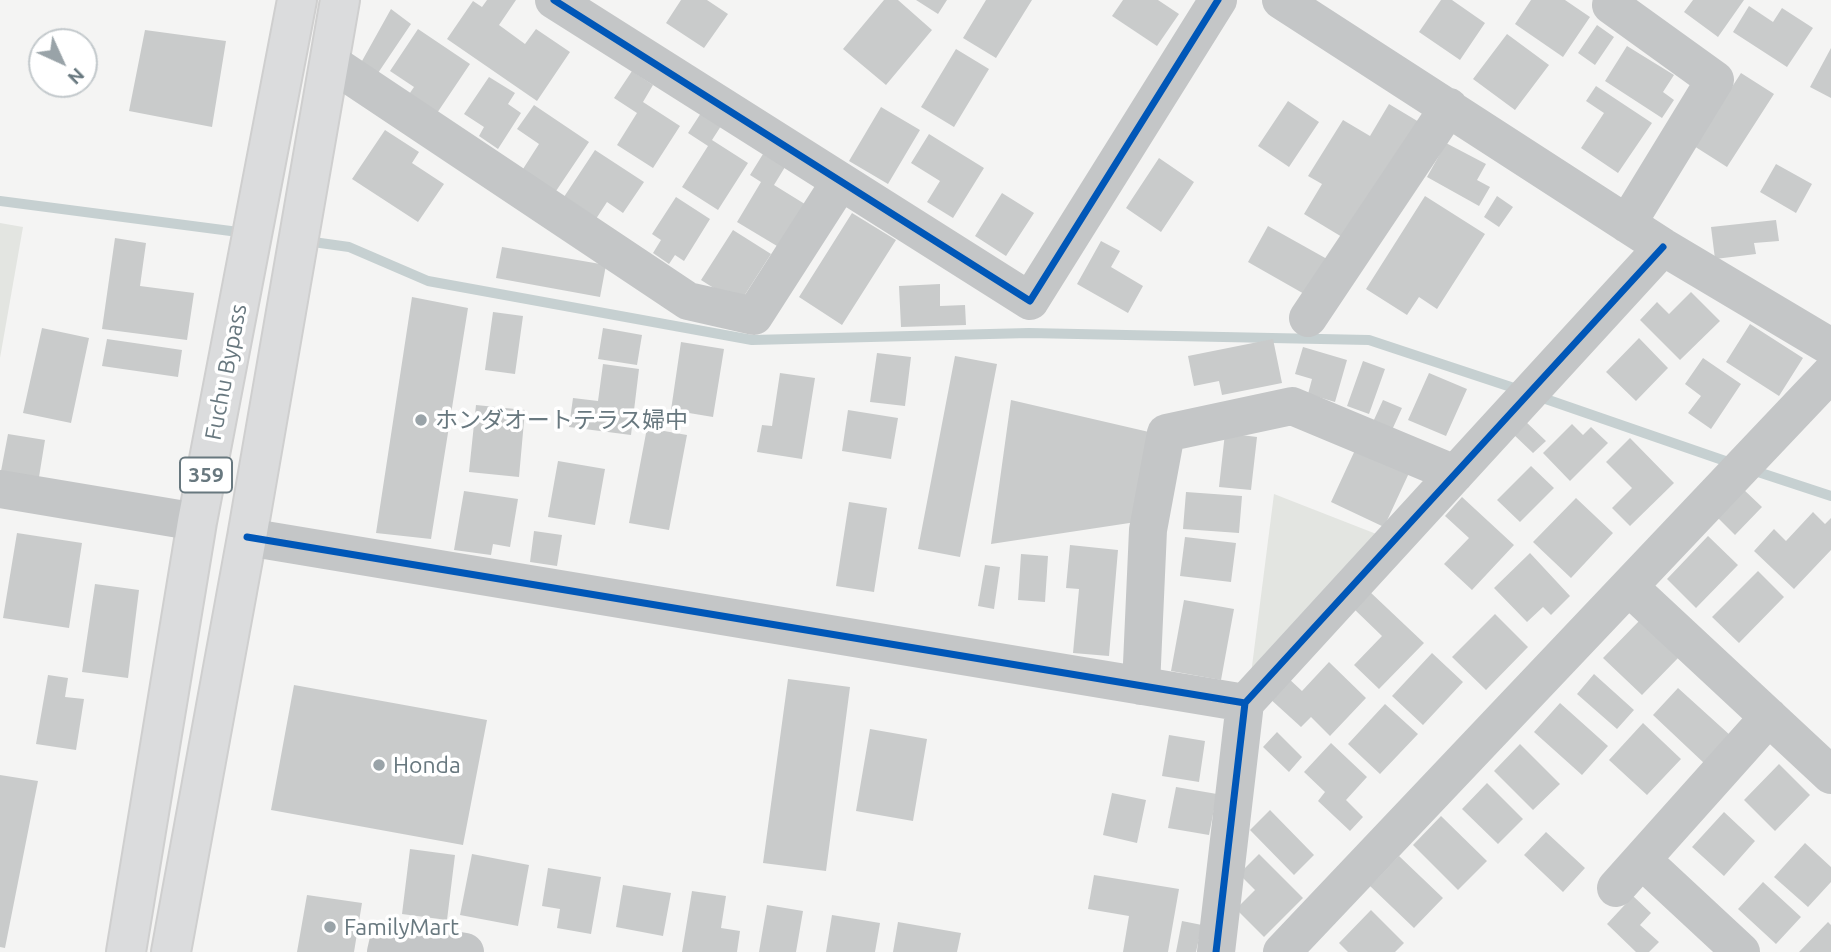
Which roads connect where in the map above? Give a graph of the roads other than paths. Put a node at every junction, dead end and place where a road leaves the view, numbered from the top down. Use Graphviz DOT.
graph roads {
  1 [pos="297,0"];
  2 [pos="340,0"];
  3 [pos="554,0"];
  4 [pos="1218,0"];
  5 [pos="1281,0"];
  6 [pos="1611,5"];
  7 [pos="330,62"];
  8 [pos="1449,107"];
  9 [pos="840,182"];
  10 [pos="1627,224"];
  11 [pos="1663,247"];
  12 [pos="1308,318"];
  13 [pos="1831,347"];
  14 [pos="1831,373"];
  15 [pos="1455,474"];
  16 [pos="0,489"];
  17 [pos="197,522"];
  18 [pos="247,537"];
  19 [pos="1629,587"];
  20 [pos="1141,686"];
  21 [pos="1245,703"];
  22 [pos="1769,717"];
  23 [pos="1831,775"];
  24 [pos="1642,860"];
  25 [pos="1616,888"];
  26 [pos="1220,949"];
  27 [pos="126,952"];
  28 [pos="171,952"];
  29 [pos="386,952"];
  30 [pos="465,952"];
  31 [pos="1282,952"];
  32 [pos="1741,952"];
  1 -- 17 [label="highway, Fuchu Bypass / 359"];
  2 -- 7 [label="highway, Fuchu Bypass / 359"];
  3 -- 9 [label="street"];
  4 -- 9 [label="street"];
  5 -- 8 [label="street"];
  6 -- 10 [label="street"];
  7 -- 9 [label="street"];
  7 -- 18 [label="highway, Fuchu Bypass / 359"];
  8 -- 10 [label="street"];
  8 -- 12 [label="street"];
  10 -- 11 [label="street"];
  11 -- 13 [label="street"];
  11 -- 15 [label="street"];
  14 -- 19 [label="street"];
  15 -- 20 [label="street"];
  15 -- 21 [label="street"];
  16 -- 17 [label="street"];
  17 -- 27 [label="highway, Fuchu Bypass / 359"];
  18 -- 20 [label="street"];
  18 -- 28 [label="highway, Fuchu Bypass / 359"];
  19 -- 22 [label="street"];
  19 -- 31 [label="street"];
  20 -- 21 [label="street"];
  21 -- 26 [label="street"];
  22 -- 23 [label="street"];
  22 -- 24 [label="street"];
  24 -- 25 [label="street"];
  24 -- 32 [label="street"];
  29 -- 30 [label="street"];
}
